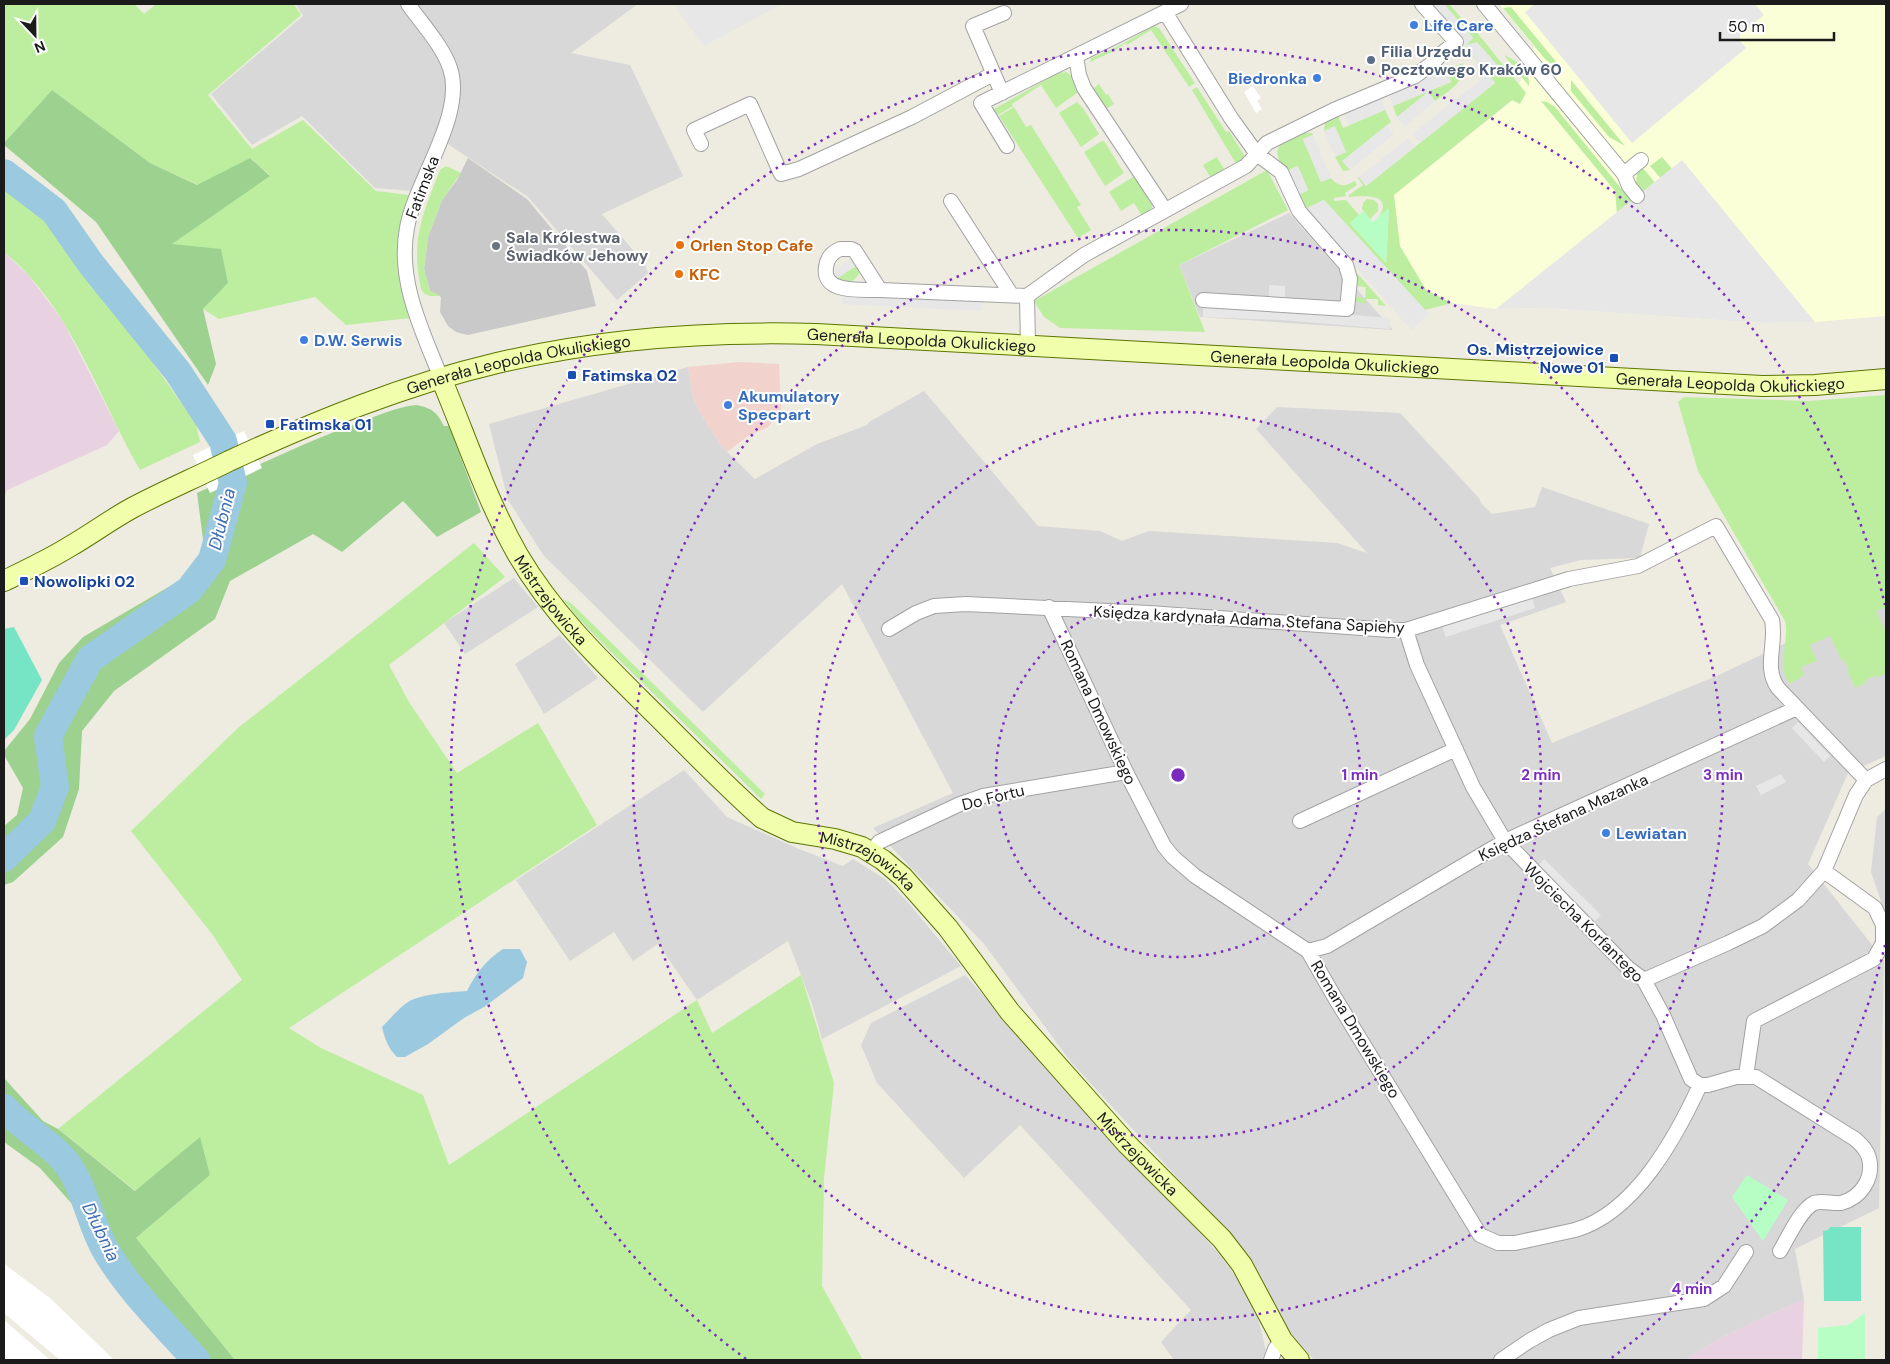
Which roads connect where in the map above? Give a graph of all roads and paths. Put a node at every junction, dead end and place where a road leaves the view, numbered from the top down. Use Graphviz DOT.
graph roads {
  1 [pos="408,4"];
  2 [pos="1181,4"];
  3 [pos="1422,4"];
  4 [pos="1484,4"];
  5 [pos="1165,12"];
  6 [pos="1004,13"];
  7 [pos="1076,56"];
  8 [pos="993,74"];
  9 [pos="1002,94"];
  10 [pos="701,144"];
  11 [pos="1007,146"];
  12 [pos="1257,154"];
  13 [pos="1641,160"];
  14 [pos="1624,174"];
  15 [pos="1637,196"];
  16 [pos="951,202"];
  17 [pos="1165,210"];
  18 [pos="880,290"];
  19 [pos="1011,294"];
  20 [pos="1027,296"];
  21 [pos="1202,300"];
  22 [pos="1028,345"];
  23 [pos="441,378"];
  24 [pos="1886,379"];
  25 [pos="4,581"];
  26 [pos="1049,607"];
  27 [pos="889,629"];
  28 [pos="1406,630"];
  29 [pos="1797,708"];
  30 [pos="1456,750"];
  31 [pos="1886,769"];
  32 [pos="1126,772"];
  33 [pos="1866,780"];
  34 [pos="1300,821"];
  35 [pos="1506,841"];
  36 [pos="871,852"];
  37 [pos="1824,871"];
  38 [pos="1308,951"];
  39 [pos="1644,980"];
  40 [pos="1746,1076"];
  41 [pos="1700,1085"];
  42 [pos="1780,1251"];
  43 [pos="1746,1252"];
  44 [pos="1282,1340"];
  45 [pos="1271,1360"];
  46 [pos="1299,1360"];
  47 [pos="1501,1360"];
  1 -- 23 [label="street, Fatimska"];
  2 -- 5 [label="street"];
  3 -- 12 [label="street"];
  4 -- 14 [label="street"];
  5 -- 7 [label="street"];
  5 -- 12 [label="street"];
  6 -- 8 [label="street"];
  7 -- 9 [label="street"];
  7 -- 17 [label="street"];
  8 -- 9 [label="street"];
  8 -- 10 [label="street"];
  9 -- 11 [label="street"];
  12 -- 17 [label="street"];
  12 -- 21 [label="street"];
  13 -- 14 [label="street"];
  14 -- 15 [label="street"];
  16 -- 19 [label="street"];
  17 -- 20 [label="street"];
  18 -- 19 [label="street"];
  19 -- 20 [label="street"];
  20 -- 22 [label="street"];
  22 -- 23 [label="main road, Generała Leopolda Okulickiego"];
  22 -- 24 [label="main road, Generała Leopolda Okulickiego"];
  23 -- 25 [label="main road, Generała Leopolda Okulickiego"];
  23 -- 36 [label="main road, Mistrzejowicka"];
  26 -- 27 [label="street, Księdza kardynała Adama Stefana Sapiehy"];
  26 -- 28 [label="street, Księdza kardynała Adama Stefana Sapiehy"];
  26 -- 32 [label="street, Romana Dmowskiego"];
  28 -- 29 [label="street, Księdza kardynała Adama Stefana Sapiehy"];
  28 -- 30 [label="street, Wojciecha Korfantego"];
  29 -- 33 [label="street"];
  29 -- 35 [label="street, Księdza Stefana Mazanka"];
  30 -- 34 [label="street"];
  30 -- 35 [label="street, Wojciecha Korfantego"];
  31 -- 33 [label="street"];
  32 -- 36 [label="street, Do Fortu"];
  32 -- 38 [label="street, Romana Dmowskiego"];
  33 -- 37 [label="street"];
  35 -- 38 [label="street, Księdza Stefana Mazanka"];
  35 -- 39 [label="street, Wojciecha Korfantego"];
  36 -- 44 [label="main road, Mistrzejowicka"];
  37 -- 39 [label="street"];
  37 -- 40 [label="street"];
  38 -- 41 [label="street, Romana Dmowskiego"];
  39 -- 41 [label="street, Wojciecha Korfantego"];
  40 -- 41 [label="street"];
  40 -- 42 [label="street"];
  43 -- 47 [label="street"];
  44 -- 45 [label="street"];
  44 -- 46 [label="main road, Mistrzejowicka"];
}
